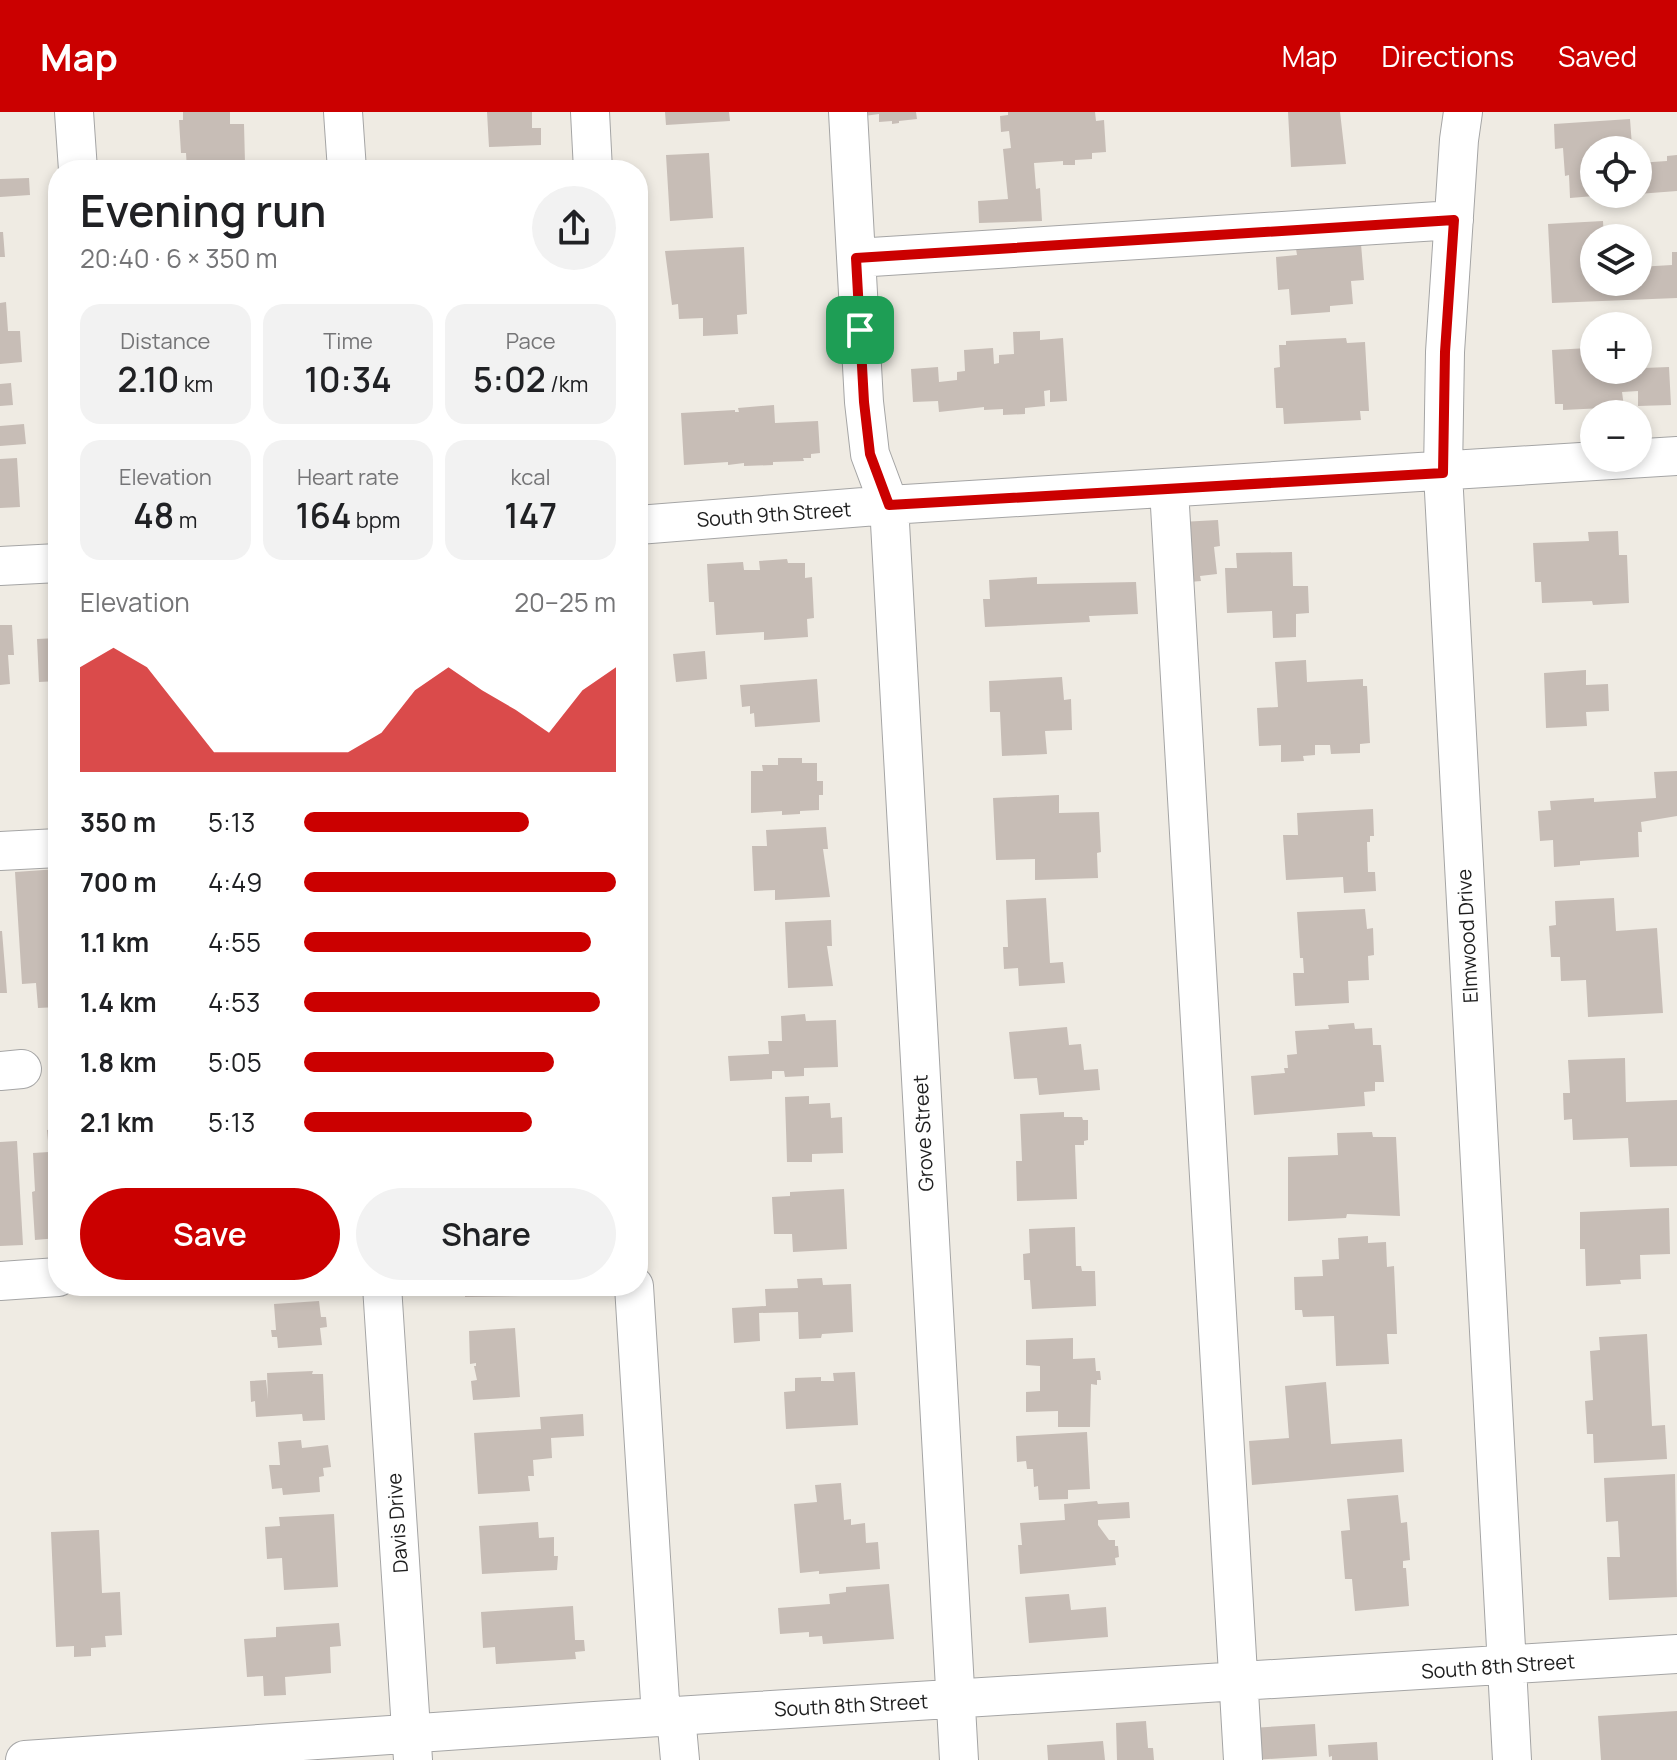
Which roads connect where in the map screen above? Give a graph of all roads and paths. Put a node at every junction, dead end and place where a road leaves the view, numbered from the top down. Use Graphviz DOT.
graph roads {
  1 [pos="74,112"];
  2 [pos="343,112"];
  3 [pos="590,112"];
  4 [pos="848,112"];
  5 [pos="1463,112"];
  6 [pos="77,160"];
  7 [pos="346,160"];
  8 [pos="592,160"];
  9 [pos="1454,220"];
  10 [pos="856,258"];
  11 [pos="1677,456"];
  12 [pos="1443,473"];
  13 [pos="1169,489"];
  14 [pos="889,505"];
  15 [pos="648,524"];
  16 [pos="48,564"];
  17 [pos="0,566"];
  18 [pos="48,849"];
  19 [pos="0,851"];
  20 [pos="48,1278"];
  21 [pos="0,1281"];
  22 [pos="383,1296"];
  23 [pos="635,1296"];
  24 [pos="1677,1654"];
  25 [pos="1507,1665"];
  26 [pos="1238,1682"];
  27 [pos="954,1699"];
  28 [pos="668,1717"];
  29 [pos="412,1746"];
  30 [pos="25,1760"];
  31 [pos="680,1760"];
  32 [pos="959,1760"];
  33 [pos="1243,1760"];
  34 [pos="1512,1760"];
  1 -- 6 [label="street"];
  2 -- 7 [label="street"];
  3 -- 8 [label="street"];
  4 -- 10 [label="street, Grove Street"];
  5 -- 9 [label="street, Elmwood Drive"];
  9 -- 10 [label="street"];
  9 -- 12 [label="street, Elmwood Drive"];
  10 -- 14 [label="street, Grove Street"];
  11 -- 12 [label="street, South 9th Street"];
  12 -- 13 [label="street, South 9th Street"];
  12 -- 25 [label="street, Elmwood Drive"];
  13 -- 14 [label="street, South 9th Street"];
  13 -- 26 [label="street"];
  14 -- 15 [label="street, South 9th Street"];
  14 -- 27 [label="street, Grove Street"];
  16 -- 17 [label="street"];
  18 -- 19 [label="street"];
  20 -- 21 [label="street"];
  22 -- 29 [label="street, Davis Drive"];
  23 -- 28 [label="street"];
  24 -- 25 [label="street, South 8th Street"];
  25 -- 26 [label="street, South 8th Street"];
  25 -- 34 [label="street, Elmwood Drive"];
  26 -- 27 [label="street, South 8th Street"];
  26 -- 33 [label="street"];
  27 -- 28 [label="street, South 8th Street"];
  27 -- 32 [label="street, Grove Street"];
  28 -- 29 [label="street, South 8th Street"];
  28 -- 31 [label="street"];
  29 -- 30 [label="street, South 8th Street"];
}
